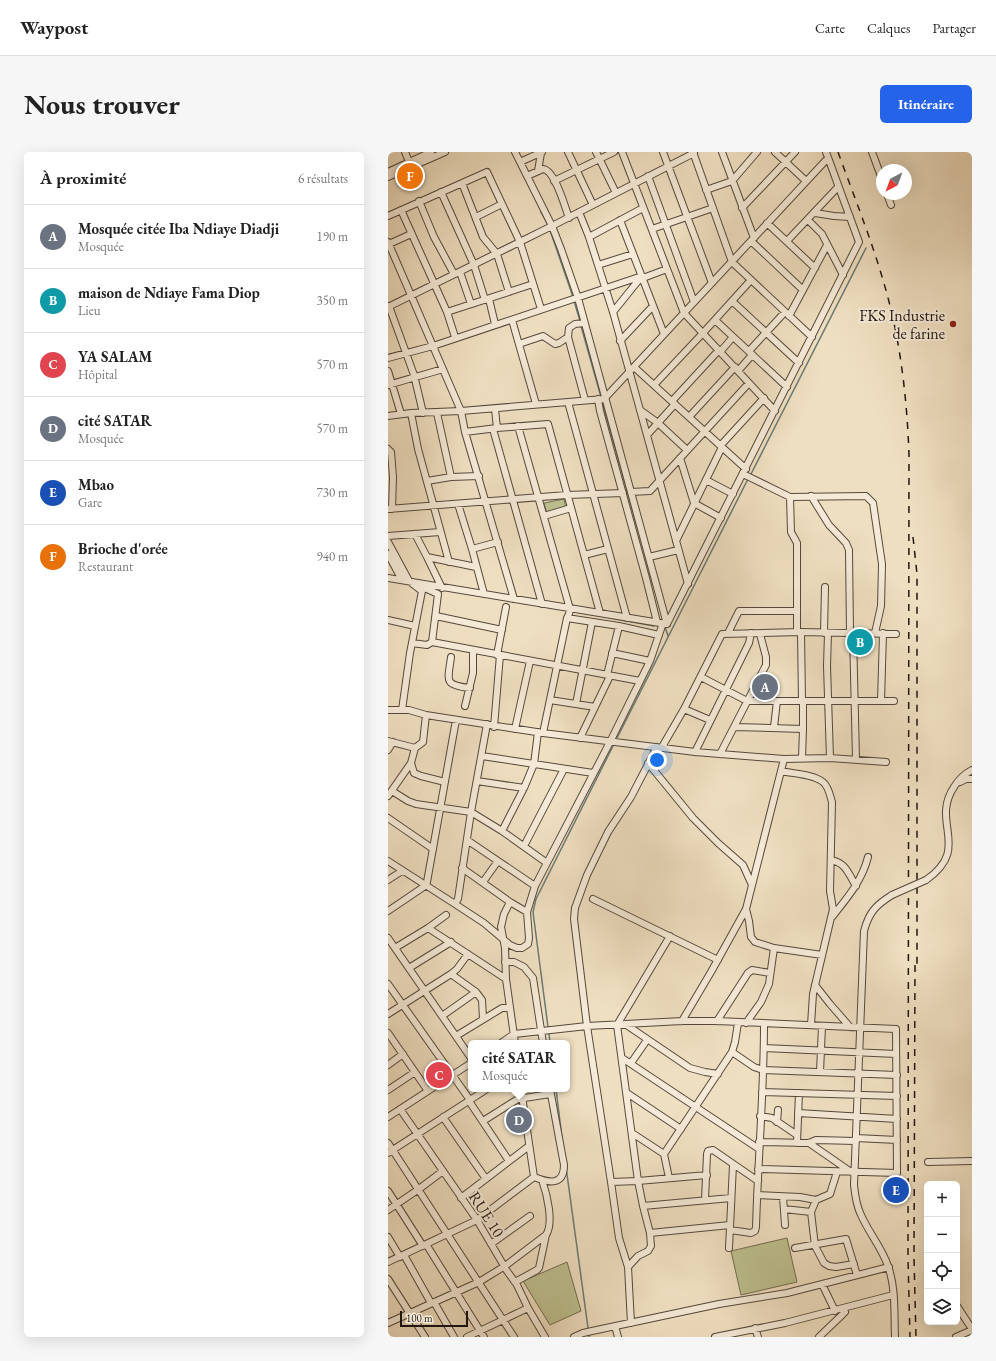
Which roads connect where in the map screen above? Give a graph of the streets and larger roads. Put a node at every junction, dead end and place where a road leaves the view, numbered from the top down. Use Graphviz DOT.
graph roads {
  1 [pos="405,152"];
  2 [pos="432,152"];
  3 [pos="445,152"];
  4 [pos="515,152"];
  5 [pos="542,152"];
  6 [pos="568,152"];
  7 [pos="596,152"];
  8 [pos="614,152"];
  9 [pos="622,152"];
  10 [pos="663,152"];
  11 [pos="693,152"];
  12 [pos="722,152"];
  13 [pos="757,152"];
  14 [pos="775,152"];
  15 [pos="795,152"];
  16 [pos="872,152"];
  17 [pos="827,155"];
  18 [pos="600,159"];
  19 [pos="409,162"];
  20 [pos="520,162"];
  21 [pos="786,162"];
  22 [pos="876,164"];
  23 [pos="668,166"];
  24 [pos="577,170"];
  25 [pos="538,171"];
  26 [pos="388,172"];
  27 [pos="527,176"];
  28 [pos="648,176"];
  29 [pos="388,177"];
  30 [pos="732,180"];
  31 [pos="554,181"];
  32 [pos="806,181"];
  33 [pos="462,183"];
  34 [pos="634,184"];
  35 [pos="838,187"];
  36 [pos="706,190"];
  37 [pos="441,192"];
  38 [pos="616,193"];
  39 [pos="889,200"];
  40 [pos="419,202"];
  41 [pos="502,204"];
  42 [pos="593,205"];
  43 [pos="891,205"];
  44 [pos="644,208"];
  45 [pos="713,208"];
  46 [pos="742,208"];
  47 [pos="401,210"];
  48 [pos="579,212"];
  49 [pos="815,213"];
  50 [pos="388,216"];
  51 [pos="476,217"];
  52 [pos="687,217"];
  53 [pos="850,217"];
  54 [pos="568,218"];
  55 [pos="620,220"];
  56 [pos="808,220"];
  57 [pos="767,223"];
  58 [pos="666,224"];
  59 [pos="552,226"];
  60 [pos="652,229"];
  61 [pos="411,234"];
  62 [pos="589,237"];
  63 [pos="752,239"];
  64 [pos="788,241"];
  65 [pos="520,242"];
  66 [pos="827,245"];
  67 [pos="389,246"];
  68 [pos="496,254"];
  69 [pos="633,254"];
  70 [pos="732,262"];
  71 [pos="474,265"];
  72 [pos="598,265"];
  73 [pos="815,268"];
  74 [pos="667,269"];
  75 [pos="460,272"];
  76 [pos="454,274"];
  77 [pos="844,275"];
  78 [pos="642,277"];
  79 [pos="751,280"];
  80 [pos="712,283"];
  81 [pos="434,284"];
  82 [pos="534,284"];
  83 [pos="605,288"];
  84 [pos="803,290"];
  85 [pos="508,292"];
  86 [pos="411,297"];
  87 [pos="578,298"];
  88 [pos="487,299"];
  89 [pos="732,301"];
  90 [pos="694,302"];
  91 [pos="471,304"];
  92 [pos="653,306"];
  93 [pos="389,307"];
  94 [pos="541,309"];
  95 [pos="447,312"];
  96 [pos="613,312"];
  97 [pos="684,312"];
  98 [pos="787,314"];
  99 [pos="512,320"];
  100 [pos="715,320"];
  101 [pos="584,323"];
  102 [pos="495,324"];
  103 [pos="766,332"];
  104 [pos="703,333"];
  105 [pos="664,334"];
  106 [pos="455,337"];
  107 [pos="568,337"];
  108 [pos="733,337"];
  109 [pos="812,337"];
  110 [pos="620,341"];
  111 [pos="519,344"];
  112 [pos="433,346"];
  113 [pos="720,351"];
  114 [pos="750,353"];
  115 [pos="407,354"];
  116 [pos="388,358"];
  117 [pos="799,363"];
  118 [pos="634,367"];
  119 [pos="443,369"];
  120 [pos="736,369"];
  121 [pos="388,371"];
  122 [pos="629,372"];
  123 [pos="415,378"];
  124 [pos="749,383"];
  125 [pos="390,385"];
  126 [pos="654,385"];
  127 [pos="787,387"];
  128 [pos="764,398"];
  129 [pos="601,399"];
  130 [pos="585,400"];
  131 [pos="568,402"];
  132 [pos="673,402"];
  133 [pos="536,404"];
  134 [pos="495,409"];
  135 [pos="640,410"];
  136 [pos="775,410"];
  137 [pos="461,411"];
  138 [pos="411,413"];
  139 [pos="423,413"];
  140 [pos="437,413"];
  141 [pos="401,414"];
  142 [pos="388,416"];
  143 [pos="689,417"];
  144 [pos="658,423"];
  145 [pos="518,426"];
  146 [pos="495,428"];
  147 [pos="705,431"];
  148 [pos="465,432"];
  149 [pos="648,434"];
  150 [pos="721,446"];
  151 [pos="388,449"];
  152 [pos="687,450"];
  153 [pos="680,458"];
  154 [pos="746,474"];
  155 [pos="479,476"];
  156 [pos="451,477"];
  157 [pos="660,480"];
  158 [pos="706,480"];
  159 [pos="427,481"];
  160 [pos="631,492"];
  161 [pos="593,493"];
  162 [pos="623,493"];
  163 [pos="567,494"];
  164 [pos="733,494"];
  165 [pos="811,496"];
  166 [pos="790,497"];
  167 [pos="539,498"];
  168 [pos="513,499"];
  169 [pos="486,501"];
  170 [pos="694,503"];
  171 [pos="458,504"];
  172 [pos="433,505"];
  173 [pos="571,508"];
  174 [pos="390,509"];
  175 [pos="544,516"];
  176 [pos="721,518"];
  177 [pos="440,532"];
  178 [pos="415,534"];
  179 [pos="388,536"];
  180 [pos="676,541"];
  181 [pos="388,542"];
  182 [pos="498,542"];
  183 [pos="608,548"];
  184 [pos="472,549"];
  185 [pos="678,550"];
  186 [pos="388,554"];
  187 [pos="584,555"];
  188 [pos="427,557"];
  189 [pos="649,557"];
  190 [pos="449,562"];
  191 [pos="476,567"];
  192 [pos="388,578"];
  193 [pos="402,580"];
  194 [pos="409,581"];
  195 [pos="688,584"];
  196 [pos="825,587"];
  197 [pos="419,588"];
  198 [pos="442,588"];
  199 [pos="484,594"];
  200 [pos="514,599"];
  201 [pos="542,604"];
  202 [pos="506,607"];
  203 [pos="797,611"];
  204 [pos="569,613"];
  205 [pos="600,614"];
  206 [pos="436,616"];
  207 [pos="627,618"];
  208 [pos="388,620"];
  209 [pos="592,622"];
  210 [pos="662,623"];
  211 [pos="415,626"];
  212 [pos="619,626"];
  213 [pos="502,630"];
  214 [pos="799,632"];
  215 [pos="728,633"];
  216 [pos="826,633"];
  217 [pos="852,633"];
  218 [pos="875,633"];
  219 [pos="883,633"];
  220 [pos="751,634"];
  221 [pos="760,634"];
  222 [pos="896,634"];
  223 [pos="659,635"];
  224 [pos="432,642"];
  225 [pos="412,643"];
  226 [pos="473,650"];
  227 [pos="612,653"];
  228 [pos="499,655"];
  229 [pos="451,658"];
  230 [pos="530,661"];
  231 [pos="650,661"];
  232 [pos="557,666"];
  233 [pos="583,671"];
  234 [pos="608,676"];
  235 [pos="701,677"];
  236 [pos="640,681"];
  237 [pos="470,688"];
  238 [pos="725,690"];
  239 [pos="550,700"];
  240 [pos="747,701"];
  241 [pos="777,701"];
  242 [pos="803,701"];
  243 [pos="828,701"];
  244 [pos="854,701"];
  245 [pos="881,701"];
  246 [pos="894,701"];
  247 [pos="576,704"];
  248 [pos="465,706"];
  249 [pos="595,706"];
  250 [pos="684,709"];
  251 [pos="388,710"];
  252 [pos="402,710"];
  253 [pos="426,715"];
  254 [pos="456,720"];
  255 [pos="710,720"];
  256 [pos="487,724"];
  257 [pos="494,727"];
  258 [pos="734,727"];
  259 [pos="774,727"];
  260 [pos="516,728"];
  261 [pos="803,729"];
  262 [pos="541,733"];
  263 [pos="580,738"];
  264 [pos="391,742"];
  265 [pos="610,742"];
  266 [pos="660,747"];
  267 [pos="415,748"];
  268 [pos="388,750"];
  269 [pos="695,752"];
  270 [pos="720,754"];
  271 [pos="482,756"];
  272 [pos="802,758"];
  273 [pos="830,758"];
  274 [pos="784,759"];
  275 [pos="856,759"];
  276 [pos="886,762"];
  277 [pos="411,763"];
  278 [pos="648,763"];
  279 [pos="534,764"];
  280 [pos="564,769"];
  281 [pos="972,770"];
  282 [pos="781,771"];
  283 [pos="594,773"];
  284 [pos="972,779"];
  285 [pos="477,781"];
  286 [pos="445,782"];
  287 [pos="955,785"];
  288 [pos="524,788"];
  289 [pos="390,793"];
  290 [pos="441,807"];
  291 [pos="471,812"];
  292 [pos="388,818"];
  293 [pos="502,831"];
  294 [pos="467,840"];
  295 [pos="524,846"];
  296 [pos="433,848"];
  297 [pos="868,857"];
  298 [pos="831,860"];
  299 [pos="388,861"];
  300 [pos="498,861"];
  301 [pos="547,863"];
  302 [pos="462,868"];
  303 [pos="745,868"];
  304 [pos="402,871"];
  305 [pos="755,872"];
  306 [pos="388,880"];
  307 [pos="483,882"];
  308 [pos="752,885"];
  309 [pos="425,886"];
  310 [pos="535,886"];
  311 [pos="856,886"];
  312 [pos="593,899"];
  313 [pos="510,902"];
  314 [pos="455,904"];
  315 [pos="746,909"];
  316 [pos="388,911"];
  317 [pos="527,912"];
  318 [pos="446,914"];
  319 [pos="831,918"];
  320 [pos="428,928"];
  321 [pos="670,936"];
  322 [pos="388,938"];
  323 [pos="505,941"];
  324 [pos="451,942"];
  325 [pos="395,948"];
  326 [pos="774,948"];
  327 [pos="468,954"];
  328 [pos="822,955"];
  329 [pos="718,960"];
  330 [pos="505,962"];
  331 [pos="409,968"];
  332 [pos="770,973"];
  333 [pos="451,974"];
  334 [pos="506,980"];
  335 [pos="388,984"];
  336 [pos="815,985"];
  337 [pos="425,991"];
  338 [pos="476,992"];
  339 [pos="403,1005"];
  340 [pos="510,1008"];
  341 [pos="388,1014"];
  342 [pos="442,1016"];
  343 [pos="484,1019"];
  344 [pos="682,1021"];
  345 [pos="717,1021"];
  346 [pos="738,1023"];
  347 [pos="746,1023"];
  348 [pos="624,1024"];
  349 [pos="764,1024"];
  350 [pos="617,1025"];
  351 [pos="811,1025"];
  352 [pos="587,1026"];
  353 [pos="822,1026"];
  354 [pos="850,1027"];
  355 [pos="861,1028"];
  356 [pos="542,1031"];
  357 [pos="514,1034"];
  358 [pos="389,1036"];
  359 [pos="456,1036"];
  360 [pos="505,1040"];
  361 [pos="515,1040"];
  362 [pos="543,1040"];
  363 [pos="647,1040"];
  364 [pos="764,1048"];
  365 [pos="821,1050"];
  366 [pos="860,1051"];
  367 [pos="732,1052"];
  368 [pos="403,1054"];
  369 [pos="468,1054"];
  370 [pos="896,1054"];
  371 [pos="622,1058"];
  372 [pos="631,1064"];
  373 [pos="388,1065"];
  374 [pos="468,1065"];
  375 [pos="763,1070"];
  376 [pos="415,1072"];
  377 [pos="820,1072"];
  378 [pos="859,1073"];
  379 [pos="718,1074"];
  380 [pos="452,1075"];
  381 [pos="897,1075"];
  382 [pos="388,1090"];
  383 [pos="428,1091"];
  384 [pos="482,1092"];
  385 [pos="521,1092"];
  386 [pos="546,1092"];
  387 [pos="550,1092"];
  388 [pos="762,1092"];
  389 [pos="627,1093"];
  390 [pos="799,1093"];
  391 [pos="858,1095"];
  392 [pos="897,1096"];
  393 [pos="522,1098"];
  394 [pos="470,1100"];
  395 [pos="696,1107"];
  396 [pos="400,1109"];
  397 [pos="778,1110"];
  398 [pos="798,1113"];
  399 [pos="389,1115"];
  400 [pos="760,1116"];
  401 [pos="857,1116"];
  402 [pos="443,1117"];
  403 [pos="897,1119"];
  404 [pos="483,1121"];
  405 [pos="778,1122"];
  406 [pos="681,1129"];
  407 [pos="632,1133"];
  408 [pos="418,1134"];
  409 [pos="797,1134"];
  410 [pos="856,1140"];
  411 [pos="897,1140"];
  412 [pos="759,1142"];
  413 [pos="388,1143"];
  414 [pos="797,1143"];
  415 [pos="809,1143"];
  416 [pos="529,1146"];
  417 [pos="758,1149"];
  418 [pos="390,1152"];
  419 [pos="664,1154"];
  420 [pos="509,1161"];
  421 [pos="972,1161"];
  422 [pos="928,1162"];
  423 [pos="733,1165"];
  424 [pos="758,1170"];
  425 [pos="443,1171"];
  426 [pos="837,1172"];
  427 [pos="853,1172"];
  428 [pos="707,1175"];
  429 [pos="534,1177"];
  430 [pos="669,1178"];
  431 [pos="486,1179"];
  432 [pos="542,1180"];
  433 [pos="638,1181"];
  434 [pos="758,1181"];
  435 [pos="611,1182"];
  436 [pos="419,1189"];
  437 [pos="388,1191"];
  438 [pos="757,1195"];
  439 [pos="783,1197"];
  440 [pos="461,1198"];
  441 [pos="731,1198"];
  442 [pos="705,1200"];
  443 [pos="816,1200"];
  444 [pos="396,1204"];
  445 [pos="643,1206"];
  446 [pos="784,1209"];
  447 [pos="388,1210"];
  448 [pos="811,1212"];
  449 [pos="530,1216"];
  450 [pos="477,1220"];
  451 [pos="785,1225"];
  452 [pos="730,1227"];
  453 [pos="650,1233"];
  454 [pos="447,1234"];
  455 [pos="546,1235"];
  456 [pos="388,1237"];
  457 [pos="492,1244"];
  458 [pos="425,1245"];
  459 [pos="815,1246"];
  460 [pos="729,1248"];
  461 [pos="795,1248"];
  462 [pos="402,1256"];
  463 [pos="388,1262"];
  464 [pos="854,1264"];
  465 [pos="505,1266"];
  466 [pos="888,1266"];
  467 [pos="628,1267"];
  468 [pos="858,1275"];
  469 [pos="388,1279"];
  470 [pos="479,1282"];
  471 [pos="515,1282"];
  472 [pos="822,1284"];
  473 [pos="456,1292"];
  474 [pos="894,1295"];
  475 [pos="433,1303"];
  476 [pos="528,1308"];
  477 [pos="842,1309"];
  478 [pos="834,1311"];
  479 [pos="960,1311"];
  480 [pos="410,1313"];
  481 [pos="504,1320"];
  482 [pos="388,1323"];
  483 [pos="631,1323"];
  484 [pos="615,1326"];
  485 [pos="754,1328"];
  486 [pos="972,1330"];
  487 [pos="480,1331"];
  488 [pos="592,1334"];
  489 [pos="584,1335"];
  490 [pos="725,1336"];
  491 [pos="426,1337"];
  492 [pos="454,1337"];
  493 [pos="467,1337"];
  494 [pos="484,1337"];
  495 [pos="514,1337"];
  496 [pos="545,1337"];
  497 [pos="574,1337"];
  498 [pos="618,1337"];
  499 [pos="716,1337"];
  500 [pos="758,1337"];
  501 [pos="819,1337"];
  502 [pos="895,1337"];
  503 [pos="956,1337"];
  1 -- 19 [label="street"];
  2 -- 19 [label="street"];
  3 -- 29 [label="street"];
  4 -- 20 [label="street"];
  5 -- 20 [label="street"];
  5 -- 25 [label="street"];
  6 -- 24 [label="street"];
  7 -- 18 [label="street"];
  8 -- 18 [label="street"];
  9 -- 34 [label="street"];
  10 -- 23 [label="street"];
  11 -- 23 [label="street"];
  11 -- 36 [label="street"];
  12 -- 30 [label="street"];
  13 -- 30 [label="street"];
  14 -- 21 [label="street"];
  15 -- 21 [label="street"];
  16 -- 22 [label="street"];
  17 -- 32 [label="street"];
  17 -- 35 [label="street"];
  18 -- 24 [label="street"];
  18 -- 38 [label="street"];
  19 -- 26 [label="street"];
  20 -- 27 [label="street"];
  21 -- 32 [label="street"];
  21 -- 46 [label="street"];
  23 -- 28 [label="street"];
  23 -- 52 [label="street"];
  24 -- 31 [label="street"];
  24 -- 42 [label="street"];
  25 -- 27 [label="street"];
  25 -- 31 [label="street"];
  27 -- 59 [label="street"];
  28 -- 34 [label="street"];
  28 -- 58 [label="street"];
  30 -- 36 [label="street"];
  30 -- 46 [label="street"];
  31 -- 54 [label="street"];
  32 -- 57 [label="street"];
  33 -- 37 [label="street"];
  33 -- 41 [label="street"];
  33 -- 51 [label="street"];
  34 -- 38 [label="street"];
  34 -- 44 [label="street"];
  35 -- 49 [label="street"];
  35 -- 53 [label="street"];
  36 -- 45 [label="street"];
  37 -- 40 [label="street"];
  37 -- 71 [label="street"];
  38 -- 42 [label="street"];
  39 -- 43 [label="street"];
  40 -- 47 [label="street"];
  40 -- 76 [label="street"];
  41 -- 51 [label="street"];
  41 -- 65 [label="street"];
  42 -- 48 [label="street"];
  44 -- 55 [label="street"];
  44 -- 60 [label="street"];
  45 -- 52 [label="street"];
  45 -- 70 [label="street"];
  46 -- 63 [label="street"];
  47 -- 50 [label="street"];
  47 -- 61 [label="street"];
  48 -- 54 [label="street"];
  48 -- 62 [label="street"];
  49 -- 53 [label="street"];
  49 -- 56 [label="street"];
  51 -- 68 [label="street"];
  52 -- 58 [label="street"];
  52 -- 80 [label="street"];
  53 -- 77 [label="street"];
  54 -- 59 [label="street"];
  55 -- 62 [label="street"];
  55 -- 69 [label="street"];
  56 -- 64 [label="street"];
  56 -- 66 [label="street"];
  57 -- 63 [label="street"];
  57 -- 64 [label="street"];
  58 -- 60 [label="street"];
  58 -- 90 [label="street"];
  59 -- 65 [label="street"];
  59 -- 87 [label="street"];
  60 -- 74 [label="street"];
  61 -- 67 [label="street"];
  61 -- 81 [label="street"];
  62 -- 72 [label="street"];
  63 -- 70 [label="street"];
  63 -- 84 [label="street"];
  64 -- 73 [label="street"];
  65 -- 68 [label="street"];
  65 -- 82 [label="street"];
  66 -- 73 [label="street"];
  66 -- 77 [label="street"];
  67 -- 86 [label="street"];
  68 -- 71 [label="street"];
  68 -- 85 [label="street"];
  69 -- 72 [label="street"];
  69 -- 78 [label="street"];
  70 -- 79 [label="street"];
  70 -- 80 [label="street"];
  71 -- 75 [label="street"];
  71 -- 88 [label="street"];
  72 -- 83 [label="street"];
  73 -- 84 [label="street"];
  74 -- 78 [label="street"];
  74 -- 97 [label="street"];
  75 -- 76 [label="street"];
  75 -- 91 [label="street"];
  76 -- 81 [label="street"];
  77 -- 109 [label="street"];
  78 -- 83 [label="street"];
  78 -- 92 [label="street"];
  78 -- 96 [label="street"];
  79 -- 89 [label="street"];
  79 -- 98 [label="street"];
  80 -- 90 [label="street"];
  81 -- 86 [label="street"];
  81 -- 95 [label="street"];
  82 -- 85 [label="street"];
  82 -- 94 [label="street"];
  83 -- 87 [label="street"];
  83 -- 96 [label="street"];
  84 -- 98 [label="street"];
  85 -- 88 [label="street"];
  86 -- 93 [label="street"];
  86 -- 112 [label="street"];
  87 -- 94 [label="street"];
  87 -- 101 [label="street"];
  88 -- 91 [label="street"];
  88 -- 102 [label="street"];
  89 -- 100 [label="street"];
  89 -- 103 [label="street"];
  90 -- 97 [label="street"];
  91 -- 95 [label="street"];
  92 -- 105 [label="street"];
  92 -- 110 [label="street"];
  93 -- 115 [label="street"];
  94 -- 99 [label="street"];
  95 -- 106 [label="street"];
  96 -- 110 [label="street"];
  97 -- 104 [label="street"];
  97 -- 105 [label="street"];
  98 -- 103 [label="street"];
  98 -- 109 [label="street"];
  99 -- 102 [label="street"];
  99 -- 111 [label="street"];
  100 -- 104 [label="street"];
  100 -- 108 [label="street"];
  101 -- 107 [label="street"];
  101 -- 129 [label="street"];
  102 -- 106 [label="street"];
  103 -- 114 [label="street"];
  103 -- 117 [label="street"];
  104 -- 113 [label="street"];
  104 -- 126 [label="street"];
  105 -- 118 [label="street"];
  106 -- 112 [label="street"];
  107 -- 111 [label="street"];
  107 -- 130 [label="street"];
  108 -- 113 [label="street"];
  108 -- 114 [label="street"];
  109 -- 117 [label="street"];
  110 -- 122 [label="street"];
  111 -- 133 [label="street"];
  112 -- 115 [label="street"];
  112 -- 119 [label="street"];
  113 -- 120 [label="street"];
  113 -- 132 [label="street"];
  114 -- 120 [label="street"];
  114 -- 127 [label="street"];
  115 -- 116 [label="street"];
  115 -- 123 [label="street"];
  117 -- 127 [label="street"];
  118 -- 122 [label="street"];
  118 -- 126 [label="street"];
  119 -- 123 [label="street"];
  119 -- 137 [label="street"];
  120 -- 124 [label="street"];
  120 -- 143 [label="street"];
  121 -- 125 [label="street"];
  122 -- 129 [label="street"];
  122 -- 135 [label="street"];
  123 -- 125 [label="street"];
  123 -- 139 [label="street"];
  124 -- 128 [label="street"];
  124 -- 147 [label="street"];
  125 -- 141 [label="street"];
  126 -- 132 [label="street"];
  127 -- 136 [label="street"];
  128 -- 136 [label="street"];
  128 -- 150 [label="street"];
  129 -- 130 [label="street"];
  129 -- 160 [label="street"];
  129 -- 162 [label="street"];
  130 -- 131 [label="street"];
  131 -- 133 [label="street"];
  131 -- 161 [label="street"];
  132 -- 143 [label="street"];
  132 -- 144 [label="street"];
  133 -- 134 [label="street"];
  134 -- 137 [label="street"];
  134 -- 146 [label="street"];
  135 -- 144 [label="street"];
  135 -- 149 [label="street"];
  136 -- 154 [label="street"];
  137 -- 140 [label="street"];
  137 -- 148 [label="street"];
  138 -- 139 [label="street"];
  138 -- 141 [label="street"];
  138 -- 159 [label="street"];
  139 -- 140 [label="street"];
  140 -- 156 [label="street"];
  141 -- 142 [label="street"];
  143 -- 147 [label="street"];
  144 -- 149 [label="street"];
  144 -- 152 [label="street"];
  145 -- 146 [label="street"];
  145 -- 163 [label="street"];
  145 -- 167 [label="street"];
  146 -- 148 [label="street"];
  146 -- 168 [label="street"];
  147 -- 150 [label="street"];
  147 -- 152 [label="street"];
  148 -- 155 [label="street"];
  149 -- 157 [label="street"];
  150 -- 154 [label="street"];
  150 -- 158 [label="street"];
  151 -- 174 [label="street"];
  152 -- 153 [label="street"];
  153 -- 157 [label="street"];
  153 -- 170 [label="street"];
  154 -- 164 [label="street"];
  154 -- 166 [label="street"];
  155 -- 156 [label="street"];
  155 -- 169 [label="street"];
  156 -- 159 [label="street"];
  157 -- 160 [label="street"];
  157 -- 180 [label="street"];
  158 -- 164 [label="street"];
  158 -- 170 [label="street"];
  159 -- 172 [label="street"];
  160 -- 189 [label="street"];
  161 -- 162 [label="street"];
  161 -- 163 [label="street"];
  161 -- 183 [label="street"];
  162 -- 210 [label="street"];
  163 -- 167 [label="street"];
  163 -- 173 [label="street"];
  164 -- 176 [label="street"];
  165 -- 166 [label="street"];
  165 -- 217 [label="street"];
  165 -- 218 [label="street"];
  166 -- 203 [label="street"];
  167 -- 168 [label="street"];
  167 -- 175 [label="street"];
  168 -- 169 [label="street"];
  168 -- 201 [label="street"];
  169 -- 171 [label="street"];
  169 -- 182 [label="street"];
  170 -- 176 [label="street"];
  170 -- 180 [label="street"];
  171 -- 172 [label="street"];
  171 -- 184 [label="street"];
  172 -- 174 [label="street"];
  172 -- 177 [label="street"];
  173 -- 175 [label="street"];
  173 -- 187 [label="street"];
  175 -- 204 [label="street"];
  176 -- 195 [label="street"];
  177 -- 178 [label="street"];
  177 -- 190 [label="street"];
  178 -- 179 [label="street"];
  178 -- 188 [label="street"];
  180 -- 185 [label="street"];
  181 -- 194 [label="street"];
  182 -- 184 [label="street"];
  182 -- 200 [label="street"];
  183 -- 187 [label="street"];
  183 -- 207 [label="street"];
  184 -- 191 [label="street"];
  185 -- 189 [label="street"];
  185 -- 195 [label="street"];
  186 -- 193 [label="street"];
  187 -- 205 [label="street"];
  188 -- 190 [label="street"];
  188 -- 198 [label="street"];
  189 -- 210 [label="street"];
  190 -- 191 [label="street"];
  191 -- 199 [label="street"];
  192 -- 193 [label="street"];
  193 -- 194 [label="street"];
  194 -- 197 [label="street"];
  194 -- 198 [label="street"];
  195 -- 210 [label="street"];
  196 -- 216 [label="street"];
  197 -- 206 [label="street"];
  197 -- 211 [label="street"];
  198 -- 199 [label="street"];
  199 -- 200 [label="street"];
  200 -- 201 [label="street"];
  201 -- 204 [label="street"];
  202 -- 213 [label="street"];
  203 -- 214 [label="street"];
  203 -- 215 [label="street"];
  204 -- 205 [label="street"];
  204 -- 209 [label="street"];
  204 -- 232 [label="street"];
  205 -- 207 [label="street"];
  206 -- 213 [label="street"];
  206 -- 224 [label="street"];
  207 -- 210 [label="street"];
  208 -- 211 [label="street"];
  209 -- 212 [label="street"];
  209 -- 233 [label="street"];
  210 -- 223 [label="street"];
  211 -- 225 [label="street"];
  212 -- 223 [label="street"];
  212 -- 227 [label="street"];
  213 -- 228 [label="street"];
  214 -- 216 [label="street"];
  214 -- 221 [label="street"];
  214 -- 242 [label="street"];
  215 -- 220 [label="street"];
  215 -- 235 [label="street"];
  216 -- 217 [label="street"];
  216 -- 243 [label="street"];
  217 -- 218 [label="street"];
  217 -- 244 [label="street"];
  218 -- 219 [label="street"];
  219 -- 222 [label="street"];
  219 -- 245 [label="street"];
  220 -- 221 [label="street"];
  220 -- 238 [label="street"];
  221 -- 240 [label="street"];
  223 -- 231 [label="street"];
  224 -- 225 [label="street"];
  224 -- 226 [label="street"];
  225 -- 252 [label="street"];
  226 -- 228 [label="street"];
  226 -- 237 [label="street"];
  227 -- 231 [label="street"];
  227 -- 234 [label="street"];
  228 -- 230 [label="street"];
  228 -- 257 [label="street"];
  229 -- 237 [label="street"];
  230 -- 232 [label="street"];
  230 -- 260 [label="street"];
  231 -- 236 [label="street"];
  232 -- 233 [label="street"];
  232 -- 239 [label="street"];
  233 -- 234 [label="street"];
  233 -- 247 [label="street"];
  234 -- 236 [label="street"];
  234 -- 249 [label="street"];
  235 -- 238 [label="street"];
  235 -- 250 [label="street"];
  236 -- 265 [label="street"];
  237 -- 248 [label="street"];
  238 -- 240 [label="street"];
  238 -- 255 [label="street"];
  239 -- 247 [label="street"];
  239 -- 262 [label="street"];
  240 -- 241 [label="street"];
  240 -- 258 [label="street"];
  241 -- 242 [label="street"];
  241 -- 259 [label="street"];
  242 -- 243 [label="street"];
  242 -- 261 [label="street"];
  243 -- 244 [label="street"];
  243 -- 273 [label="street"];
  244 -- 245 [label="street"];
  244 -- 275 [label="street"];
  245 -- 246 [label="street"];
  247 -- 249 [label="street"];
  249 -- 263 [label="street"];
  250 -- 255 [label="street"];
  250 -- 266 [label="street"];
  251 -- 252 [label="street"];
  252 -- 253 [label="street"];
  253 -- 254 [label="street"];
  253 -- 267 [label="street"];
  254 -- 256 [label="street"];
  254 -- 286 [label="street"];
  255 -- 269 [label="street"];
  256 -- 257 [label="street"];
  256 -- 271 [label="street"];
  257 -- 260 [label="street"];
  258 -- 259 [label="street"];
  258 -- 270 [label="street"];
  259 -- 261 [label="street"];
  260 -- 262 [label="street"];
  261 -- 272 [label="street"];
  262 -- 263 [label="street"];
  262 -- 279 [label="street"];
  263 -- 265 [label="street"];
  264 -- 267 [label="street"];
  264 -- 268 [label="street"];
  265 -- 266 [label="street"];
  265 -- 283 [label="street"];
  266 -- 269 [label="street"];
  266 -- 278 [label="street"];
  267 -- 277 [label="street"];
  269 -- 270 [label="street"];
  270 -- 274 [label="street"];
  271 -- 279 [label="street"];
  271 -- 285 [label="street"];
  272 -- 273 [label="street"];
  272 -- 274 [label="street"];
  273 -- 275 [label="street"];
  274 -- 282 [label="street"];
  275 -- 276 [label="street"];
  277 -- 286 [label="street"];
  277 -- 289 [label="street"];
  278 -- 303 [label="street"];
  278 -- 352 [label="street"];
  279 -- 280 [label="street"];
  279 -- 288 [label="street"];
  280 -- 283 [label="street"];
  280 -- 295 [label="street"];
  281 -- 287 [label="street"];
  282 -- 298 [label="street"];
  282 -- 305 [label="street"];
  283 -- 301 [label="street"];
  284 -- 287 [label="street"];
  285 -- 288 [label="street"];
  285 -- 291 [label="street"];
  286 -- 290 [label="street"];
  287 -- 355 [label="street, bridge"];
  288 -- 293 [label="street"];
  289 -- 290 [label="street"];
  290 -- 291 [label="street"];
  290 -- 296 [label="street"];
  291 -- 293 [label="street"];
  291 -- 294 [label="street"];
  292 -- 296 [label="street"];
  293 -- 295 [label="street"];
  294 -- 300 [label="street"];
  294 -- 302 [label="street"];
  295 -- 301 [label="street"];
  296 -- 309 [label="street"];
  297 -- 311 [label="street"];
  298 -- 311 [label="street"];
  298 -- 319 [label="street"];
  299 -- 304 [label="street"];
  300 -- 307 [label="street"];
  300 -- 310 [label="street"];
  301 -- 310 [label="street"];
  302 -- 307 [label="street"];
  302 -- 314 [label="street"];
  303 -- 305 [label="street"];
  303 -- 308 [label="street"];
  304 -- 306 [label="street"];
  304 -- 309 [label="street"];
  305 -- 308 [label="street"];
  307 -- 313 [label="street"];
  308 -- 315 [label="street"];
  309 -- 314 [label="street"];
  309 -- 316 [label="street"];
  310 -- 317 [label="street"];
  311 -- 319 [label="street"];
  312 -- 321 [label="street"];
  313 -- 317 [label="street"];
  313 -- 323 [label="street"];
  314 -- 323 [label="street"];
  315 -- 326 [label="street"];
  315 -- 329 [label="street"];
  317 -- 323 [label="street"];
  318 -- 320 [label="street"];
  319 -- 328 [label="street"];
  320 -- 324 [label="street"];
  320 -- 325 [label="street"];
  321 -- 329 [label="street"];
  321 -- 350 [label="street"];
  322 -- 325 [label="street"];
  323 -- 330 [label="street"];
  324 -- 327 [label="street"];
  324 -- 331 [label="street"];
  325 -- 331 [label="street"];
  326 -- 328 [label="street"];
  326 -- 332 [label="street"];
  327 -- 333 [label="street"];
  327 -- 334 [label="street"];
  328 -- 336 [label="street"];
  329 -- 344 [label="street"];
  330 -- 334 [label="street"];
  330 -- 356 [label="street"];
  331 -- 337 [label="street"];
  332 -- 345 [label="street"];
  332 -- 347 [label="street"];
  333 -- 337 [label="street"];
  333 -- 338 [label="street"];
  334 -- 340 [label="street"];
  335 -- 339 [label="street"];
  336 -- 351 [label="street"];
  336 -- 354 [label="street"];
  337 -- 339 [label="street"];
  337 -- 342 [label="street"];
  338 -- 342 [label="street"];
  338 -- 343 [label="street"];
  339 -- 341 [label="street"];
  339 -- 380 [label="street"];
  340 -- 343 [label="street"];
  340 -- 357 [label="street"];
  342 -- 359 [label="street"];
  343 -- 359 [label="street"];
  344 -- 345 [label="street"];
  344 -- 348 [label="street"];
  345 -- 346 [label="street"];
  346 -- 347 [label="street"];
  346 -- 367 [label="street"];
  347 -- 349 [label="street"];
  348 -- 350 [label="street"];
  348 -- 363 [label="street"];
  349 -- 351 [label="street"];
  349 -- 364 [label="street"];
  350 -- 352 [label="street"];
  350 -- 371 [label="street"];
  351 -- 353 [label="street"];
  352 -- 356 [label="street"];
  352 -- 435 [label="street"];
  353 -- 354 [label="street"];
  353 -- 365 [label="street"];
  354 -- 355 [label="street"];
  355 -- 366 [label="street"];
  355 -- 370 [label="street"];
  356 -- 357 [label="street"];
  356 -- 362 [label="street"];
  357 -- 360 [label="street"];
  357 -- 361 [label="street"];
  358 -- 368 [label="street"];
  359 -- 369 [label="street"];
  363 -- 372 [label="street"];
  363 -- 379 [label="street"];
  364 -- 365 [label="street"];
  364 -- 375 [label="street"];
  365 -- 366 [label="street"];
  365 -- 377 [label="street"];
  366 -- 370 [label="street"];
  366 -- 378 [label="street"];
  367 -- 375 [label="street"];
  367 -- 379 [label="street"];
  368 -- 373 [label="street"];
  368 -- 376 [label="street"];
  370 -- 381 [label="street"];
  371 -- 372 [label="street"];
  371 -- 389 [label="street"];
  372 -- 395 [label="street"];
  374 -- 380 [label="street"];
  375 -- 377 [label="street"];
  375 -- 388 [label="street"];
  376 -- 382 [label="street"];
  376 -- 383 [label="street"];
  377 -- 378 [label="street"];
  378 -- 381 [label="street"];
  378 -- 391 [label="street"];
  379 -- 395 [label="street"];
  380 -- 383 [label="street"];
  380 -- 394 [label="street"];
  381 -- 392 [label="street"];
  383 -- 396 [label="street"];
  384 -- 394 [label="street"];
  385 -- 393 [label="street"];
  386 -- 393 [label="street"];
  387 -- 432 [label="street"];
  388 -- 390 [label="street"];
  388 -- 400 [label="street"];
  389 -- 406 [label="street"];
  389 -- 407 [label="street"];
  390 -- 391 [label="street"];
  390 -- 398 [label="street"];
  391 -- 392 [label="street"];
  391 -- 401 [label="street"];
  392 -- 403 [label="street"];
  393 -- 404 [label="street"];
  393 -- 416 [label="street"];
  394 -- 402 [label="street"];
  394 -- 404 [label="street"];
  395 -- 406 [label="street"];
  395 -- 417 [label="street"];
  396 -- 399 [label="street"];
  396 -- 408 [label="street, RUE 10"];
  397 -- 405 [label="street"];
  398 -- 401 [label="street"];
  398 -- 409 [label="street"];
  400 -- 405 [label="street"];
  400 -- 412 [label="street"];
  401 -- 403 [label="street"];
  401 -- 410 [label="street"];
  402 -- 408 [label="street"];
  402 -- 431 [label="street"];
  403 -- 411 [label="street"];
  404 -- 420 [label="street"];
  405 -- 409 [label="street"];
  406 -- 419 [label="street"];
  407 -- 419 [label="street"];
  407 -- 433 [label="street"];
  408 -- 418 [label="street"];
  408 -- 425 [label="street, RUE 10"];
  409 -- 414 [label="street"];
  410 -- 411 [label="street"];
  410 -- 415 [label="street"];
  410 -- 427 [label="street"];
  411 -- 427 [label="street"];
  412 -- 414 [label="street"];
  412 -- 417 [label="street"];
  413 -- 418 [label="street"];
  414 -- 415 [label="street"];
  415 -- 427 [label="street"];
  416 -- 420 [label="street"];
  416 -- 429 [label="street"];
  417 -- 424 [label="street"];
  418 -- 436 [label="street"];
  419 -- 430 [label="street"];
  420 -- 431 [label="street"];
  421 -- 422 [label="street"];
  423 -- 428 [label="street"];
  423 -- 434 [label="street"];
  423 -- 441 [label="street"];
  424 -- 426 [label="street"];
  424 -- 434 [label="street"];
  425 -- 436 [label="street"];
  425 -- 440 [label="street, RUE 10"];
  426 -- 427 [label="street"];
  426 -- 443 [label="street"];
  427 -- 466 [label="street"];
  428 -- 430 [label="street"];
  428 -- 442 [label="street"];
  429 -- 432 [label="street"];
  429 -- 450 [label="street"];
  430 -- 433 [label="street"];
  431 -- 440 [label="street"];
  432 -- 455 [label="street"];
  433 -- 435 [label="street"];
  433 -- 445 [label="street"];
  434 -- 438 [label="street"];
  435 -- 467 [label="street"];
  436 -- 444 [label="street"];
  436 -- 454 [label="street"];
  437 -- 444 [label="street"];
  438 -- 439 [label="street"];
  438 -- 452 [label="street"];
  439 -- 443 [label="street"];
  439 -- 446 [label="street"];
  440 -- 450 [label="street, RUE 10"];
  441 -- 442 [label="street"];
  441 -- 452 [label="street"];
  442 -- 445 [label="street"];
  443 -- 448 [label="street"];
  444 -- 447 [label="street"];
  444 -- 458 [label="street"];
  445 -- 453 [label="street"];
  446 -- 448 [label="street"];
  446 -- 451 [label="street"];
  448 -- 459 [label="street"];
  449 -- 457 [label="street"];
  450 -- 454 [label="street"];
  450 -- 457 [label="street, RUE 10"];
  452 -- 453 [label="street"];
  452 -- 460 [label="street"];
  453 -- 467 [label="street"];
  454 -- 458 [label="street"];
  454 -- 470 [label="street"];
  455 -- 465 [label="street"];
  455 -- 471 [label="street"];
  456 -- 462 [label="street"];
  457 -- 465 [label="street, RUE 10"];
  458 -- 462 [label="street"];
  458 -- 473 [label="street"];
  459 -- 461 [label="street"];
  459 -- 464 [label="street"];
  459 -- 464 [label="street"];
  462 -- 463 [label="street"];
  462 -- 475 [label="street"];
  464 -- 468 [label="street"];
  465 -- 470 [label="street"];
  465 -- 471 [label="street, RUE 10"];
  466 -- 468 [label="street"];
  466 -- 474 [label="street"];
  467 -- 483 [label="street"];
  468 -- 472 [label="street"];
  469 -- 480 [label="street"];
  470 -- 473 [label="street"];
  470 -- 481 [label="street"];
  471 -- 476 [label="street, RUE 10"];
  472 -- 478 [label="street"];
  472 -- 483 [label="street"];
  473 -- 475 [label="street"];
  473 -- 487 [label="street"];
  474 -- 477 [label="street"];
  474 -- 502 [label="street"];
  475 -- 480 [label="street"];
  475 -- 492 [label="street"];
  476 -- 481 [label="street"];
  476 -- 496 [label="street, RUE 10"];
  477 -- 478 [label="street"];
  477 -- 501 [label="street"];
  478 -- 485 [label="street"];
  479 -- 486 [label="street"];
  480 -- 482 [label="street"];
  480 -- 491 [label="street"];
  481 -- 487 [label="street"];
  481 -- 495 [label="street"];
  483 -- 484 [label="street"];
  484 -- 488 [label="street"];
  484 -- 498 [label="street"];
  485 -- 490 [label="street"];
  485 -- 500 [label="street"];
  486 -- 503 [label="street"];
  487 -- 493 [label="street"];
  487 -- 494 [label="street"];
  488 -- 489 [label="street"];
  489 -- 497 [label="street"];
  490 -- 499 [label="street"];
}
